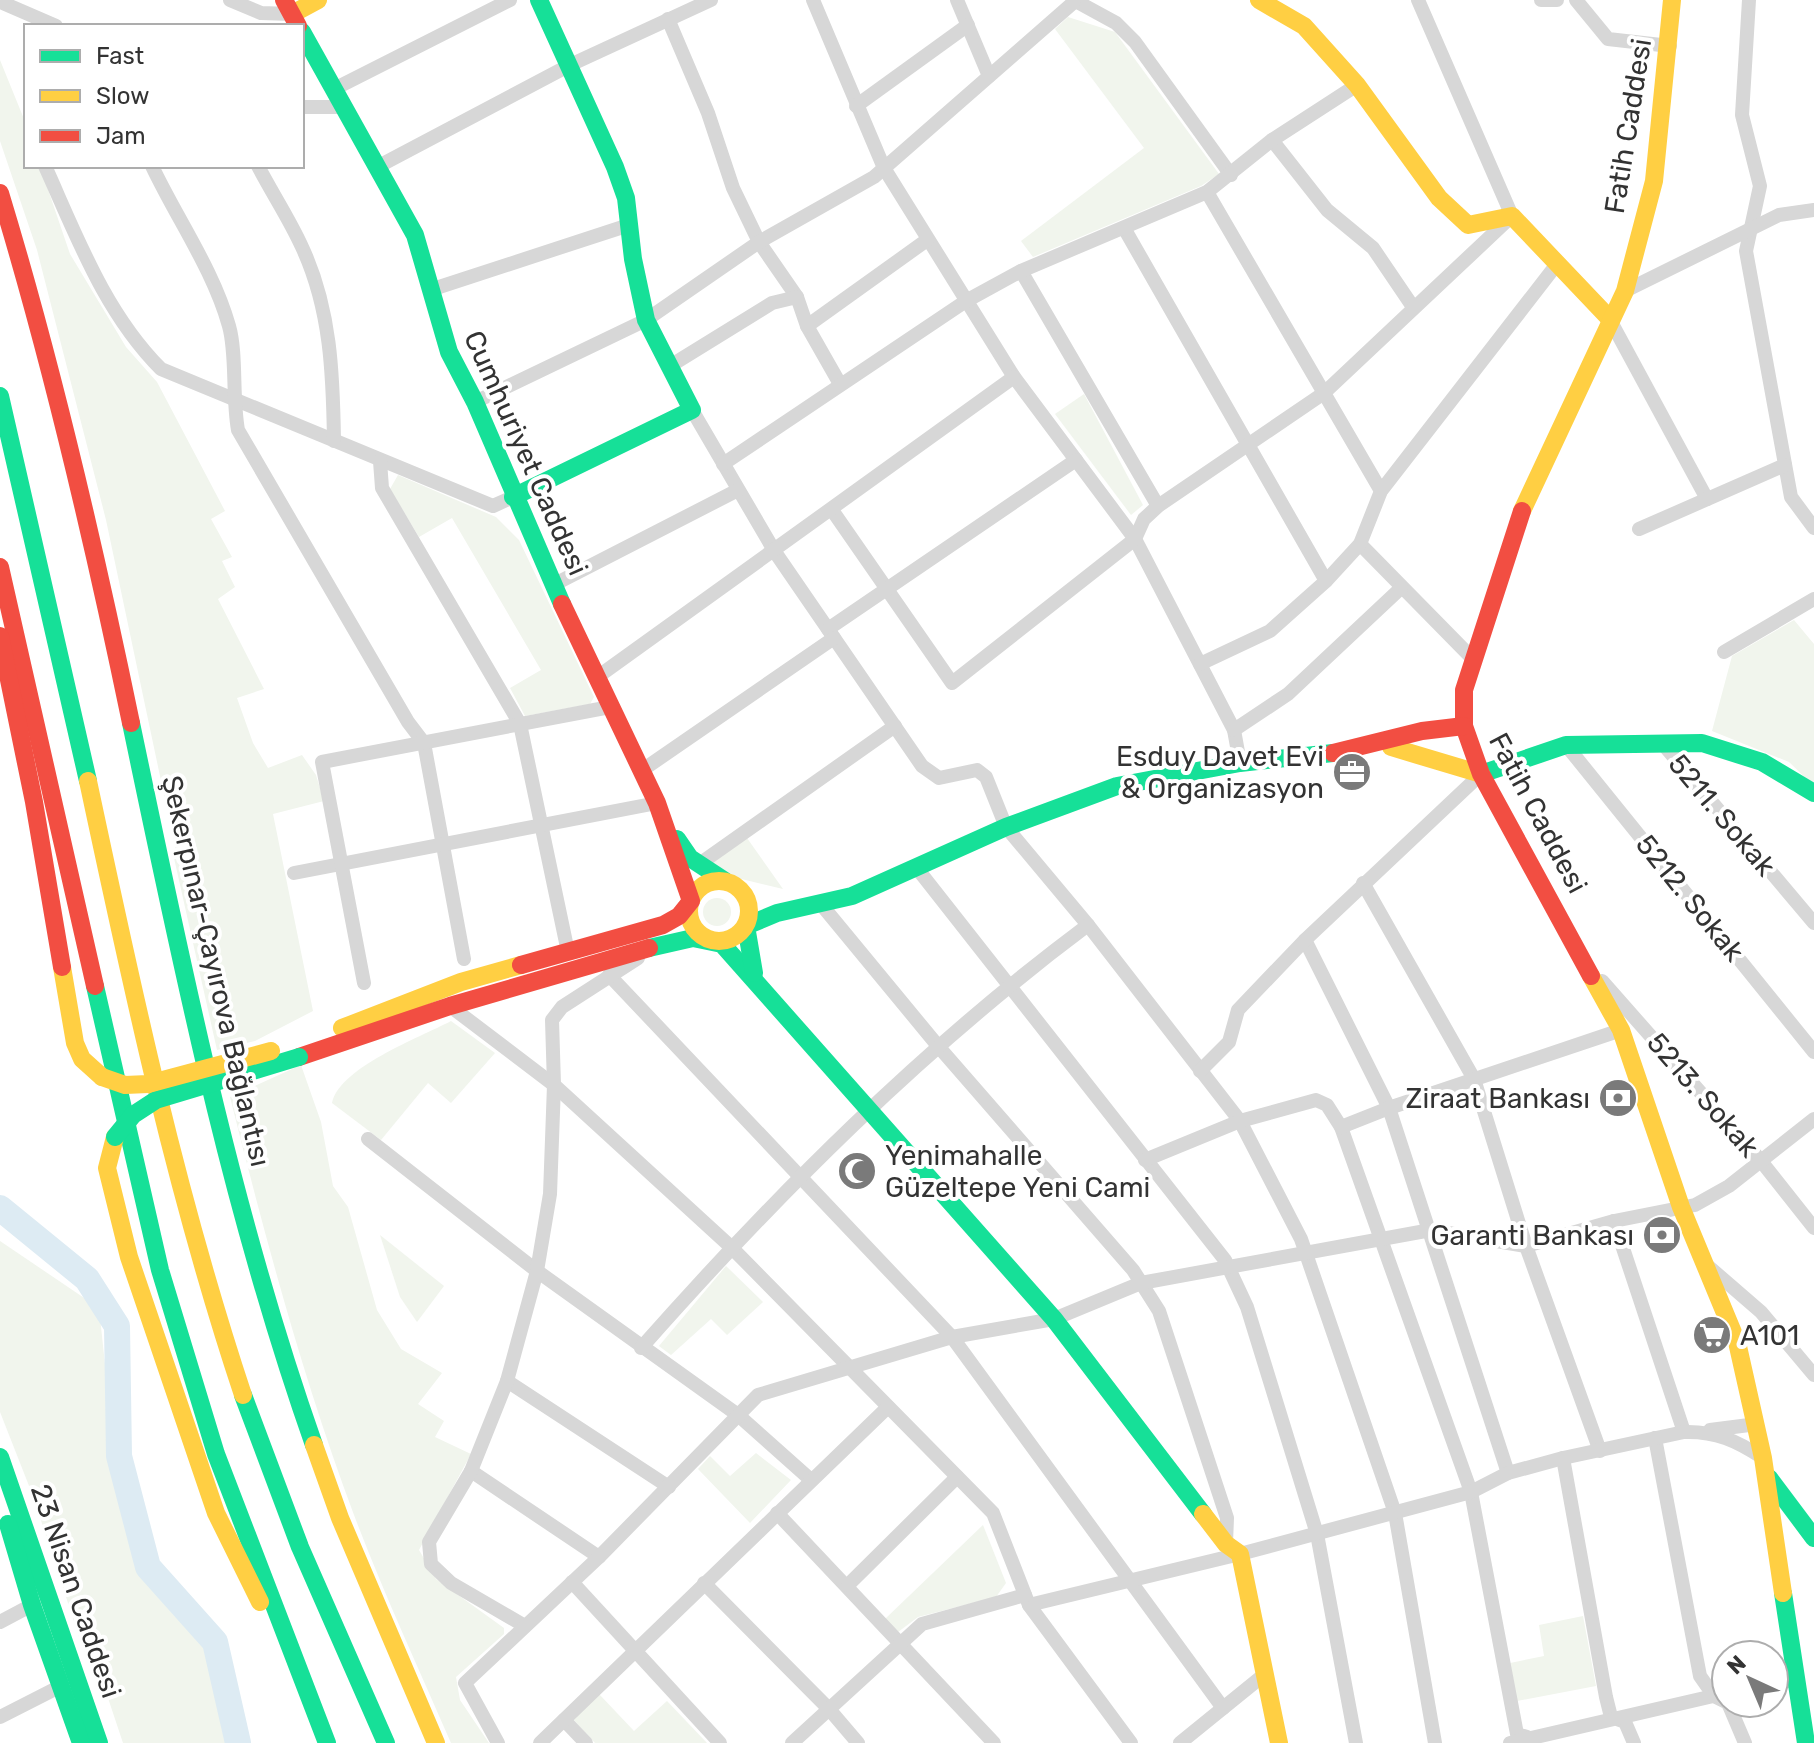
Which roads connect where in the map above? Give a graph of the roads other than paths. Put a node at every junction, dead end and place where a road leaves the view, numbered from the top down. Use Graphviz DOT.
graph roads {
  1 [pos="3,0"];
  2 [pos="230,0"];
  3 [pos="318,0"];
  4 [pos="510,0"];
  5 [pos="539,0"];
  6 [pos="711,0"];
  7 [pos="813,0"];
  8 [pos="957,0"];
  9 [pos="1418,0"];
  10 [pos="1541,0"];
  11 [pos="1557,0"];
  12 [pos="1576,0"];
  13 [pos="1592,0"];
  14 [pos="1672,0"];
  15 [pos="1749,0"];
  16 [pos="1074,1"];
  17 [pos="1270,2"];
  18 [pos="291,13"];
  19 [pos="668,19"];
  20 [pos="1592,22"];
  21 [pos="51,24"];
  22 [pos="968,25"];
  23 [pos="304,36"];
  24 [pos="1670,46"];
  25 [pos="570,65"];
  26 [pos="989,76"];
  27 [pos="1357,85"];
  28 [pos="334,89"];
  29 [pos="856,106"];
  30 [pos="304,107"];
  31 [pos="344,107"];
  32 [pos="1272,140"];
  33 [pos="377,167"];
  34 [pos="46,168"];
  35 [pos="153,168"];
  36 [pos="259,168"];
  37 [pos="884,168"];
  38 [pos="1231,175"];
  39 [pos="1207,192"];
  40 [pos="0,193"];
  41 [pos="1814,210"];
  42 [pos="1512,216"];
  43 [pos="629,225"];
  44 [pos="1754,226"];
  45 [pos="1124,228"];
  46 [pos="927,240"];
  47 [pos="759,242"];
  48 [pos="1557,264"];
  49 [pos="1021,271"];
  50 [pos="430,290"];
  51 [pos="1625,291"];
  52 [pos="797,297"];
  53 [pos="966,301"];
  54 [pos="1413,307"];
  55 [pos="1609,318"];
  56 [pos="646,320"];
  57 [pos="807,326"];
  58 [pos="670,366"];
  59 [pos="1014,377"];
  60 [pos="840,384"];
  61 [pos="1324,393"];
  62 [pos="0,396"];
  63 [pos="232,400"];
  64 [pos="475,402"];
  65 [pos="692,410"];
  66 [pos="334,441"];
  67 [pos="1248,448"];
  68 [pos="1076,460"];
  69 [pos="380,461"];
  70 [pos="723,464"];
  71 [pos="1785,465"];
  72 [pos="738,490"];
  73 [pos="1381,491"];
  74 [pos="513,497"];
  75 [pos="1707,499"];
  76 [pos="1158,506"];
  77 [pos="832,510"];
  78 [pos="1814,528"];
  79 [pos="1639,529"];
  80 [pos="1135,539"];
  81 [pos="1360,544"];
  82 [pos="775,552"];
  83 [pos="0,567"];
  84 [pos="1326,581"];
  85 [pos="553,585"];
  86 [pos="1401,588"];
  87 [pos="886,589"];
  88 [pos="1814,599"];
  89 [pos="831,634"];
  90 [pos="0,636"];
  91 [pos="1724,652"];
  92 [pos="1472,658"];
  93 [pos="1200,664"];
  94 [pos="596,678"];
  95 [pos="1464,690"];
  96 [pos="610,707"];
  97 [pos="520,724"];
  98 [pos="895,726"];
  99 [pos="1234,730"];
  100 [pos="1422,731"];
  101 [pos="1465,732"];
  102 [pos="424,743"];
  103 [pos="1662,743"];
  104 [pos="1566,745"];
  105 [pos="1361,746"];
  106 [pos="1391,747"];
  107 [pos="1240,763"];
  108 [pos="641,771"];
  109 [pos="1481,774"];
  110 [pos="1814,793"];
  111 [pos="657,803"];
  112 [pos="540,827"];
  113 [pos="1006,827"];
  114 [pos="443,845"];
  115 [pos="341,864"];
  116 [pos="698,865"];
  117 [pos="916,867"];
  118 [pos="294,873"];
  119 [pos="729,882"];
  120 [pos="1363,883"];
  121 [pos="691,901"];
  122 [pos="820,903"];
  123 [pos="1814,923"];
  124 [pos="1088,925"];
  125 [pos="746,926"];
  126 [pos="1305,940"];
  127 [pos="712,941"];
  128 [pos="663,944"];
  129 [pos="568,952"];
  130 [pos="464,959"];
  131 [pos="1588,966"];
  132 [pos="609,975"];
  133 [pos="757,982"];
  134 [pos="364,983"];
  135 [pos="1010,983"];
  136 [pos="450,1006"];
  137 [pos="1621,1030"];
  138 [pos="938,1046"];
  139 [pos="295,1051"];
  140 [pos="1814,1052"];
  141 [pos="1200,1071"];
  142 [pos="1474,1079"];
  143 [pos="554,1085"];
  144 [pos="1389,1108"];
  145 [pos="866,1110"];
  146 [pos="1814,1119"];
  147 [pos="1240,1121"];
  148 [pos="1341,1127"];
  149 [pos="368,1139"];
  150 [pos="1145,1160"];
  151 [pos="1761,1161"];
  152 [pos="798,1177"];
  153 [pos="1681,1207"];
  154 [pos="1614,1221"];
  155 [pos="1814,1228"];
  156 [pos="1431,1230"];
  157 [pos="1378,1238"];
  158 [pos="1526,1246"];
  159 [pos="731,1247"];
  160 [pos="1306,1252"];
  161 [pos="1705,1264"];
  162 [pos="1229,1270"];
  163 [pos="537,1271"];
  164 [pos="1141,1283"];
  165 [pos="1054,1319"];
  166 [pos="952,1337"];
  167 [pos="641,1348"];
  168 [pos="850,1365"];
  169 [pos="1814,1375"];
  170 [pos="507,1381"];
  171 [pos="888,1407"];
  172 [pos="738,1415"];
  173 [pos="1757,1424"];
  174 [pos="1684,1432"];
  175 [pos="1702,1432"];
  176 [pos="1655,1438"];
  177 [pos="1600,1451"];
  178 [pos="0,1457"];
  179 [pos="1563,1458"];
  180 [pos="1765,1466"];
  181 [pos="471,1471"];
  182 [pos="1508,1473"];
  183 [pos="957,1477"];
  184 [pos="811,1480"];
  185 [pos="669,1487"];
  186 [pos="1471,1492"];
  187 [pos="0,1500"];
  188 [pos="777,1513"];
  189 [pos="1395,1513"];
  190 [pos="5,1533"];
  191 [pos="1810,1533"];
  192 [pos="1317,1534"];
  193 [pos="1775,1539"];
  194 [pos="1233,1549"];
  195 [pos="599,1557"];
  196 [pos="1131,1580"];
  197 [pos="572,1582"];
  198 [pos="704,1583"];
  199 [pos="848,1585"];
  200 [pos="1027,1600"];
  201 [pos="32,1605"];
  202 [pos="0,1622"];
  203 [pos="525,1626"];
  204 [pos="902,1643"];
  205 [pos="635,1650"];
  206 [pos="1265,1674"];
  207 [pos="302,1676"];
  208 [pos="1790,1683"];
  209 [pos="1798,1683"];
  210 [pos="61,1686"];
  211 [pos="1710,1686"];
  212 [pos="1710,1701"];
  213 [pos="1814,1707"];
  214 [pos="1223,1708"];
  215 [pos="829,1709"];
  216 [pos="0,1717"];
  217 [pos="1611,1717"];
  218 [pos="1734,1719"];
  219 [pos="564,1720"];
  220 [pos="1528,1740"];
  221 [pos="81,1743"];
  222 [pos="99,1743"];
  223 [pos="327,1743"];
  224 [pos="386,1743"];
  225 [pos="436,1743"];
  226 [pos="498,1743"];
  227 [pos="540,1743"];
  228 [pos="586,1743"];
  229 [pos="720,1743"];
  230 [pos="792,1743"];
  231 [pos="858,1743"];
  232 [pos="994,1743"];
  233 [pos="1131,1743"];
  234 [pos="1180,1743"];
  235 [pos="1279,1743"];
  236 [pos="1356,1743"];
  237 [pos="1435,1743"];
  238 [pos="1510,1743"];
  239 [pos="1634,1743"];
  240 [pos="1745,1743"];
  241 [pos="1806,1743"];
  1 -- 21 [label="street"];
  2 -- 18 [label="street"];
  3 -- 18 [label="main road"];
  4 -- 28 [label="street"];
  5 -- 25 [label="main road"];
  6 -- 19 [label="street"];
  7 -- 29 [label="street"];
  8 -- 22 [label="street"];
  9 -- 42 [label="street"];
  10 -- 11 [label="street"];
  12 -- 20 [label="street"];
  13 -- 20 [label="street"];
  14 -- 24 [label="main road, Fatih Caddesi"];
  15 -- 44 [label="street"];
  16 -- 26 [label="street"];
  16 -- 38 [label="street"];
  17 -- 27 [label="main road"];
  19 -- 25 [label="street"];
  19 -- 47 [label="street"];
  20 -- 24 [label="street"];
  22 -- 26 [label="street"];
  22 -- 29 [label="street"];
  23 -- 28 [label="main road, Cumhuriyet Caddesi"];
  24 -- 51 [label="main road, Fatih Caddesi"];
  25 -- 33 [label="street"];
  25 -- 43 [label="main road"];
  26 -- 37 [label="street"];
  27 -- 32 [label="street"];
  27 -- 42 [label="main road"];
  28 -- 31 [label="main road, Cumhuriyet Caddesi"];
  29 -- 37 [label="street"];
  30 -- 31 [label="street"];
  31 -- 33 [label="main road, Cumhuriyet Caddesi"];
  32 -- 38 [label="street"];
  32 -- 54 [label="street"];
  33 -- 50 [label="main road, Cumhuriyet Caddesi"];
  34 -- 63 [label="street"];
  35 -- 63 [label="street"];
  36 -- 66 [label="street"];
  37 -- 46 [label="street"];
  37 -- 47 [label="street"];
  38 -- 39 [label="street"];
  39 -- 45 [label="street"];
  39 -- 61 [label="street"];
  40 -- 225 [label="main road, Şekerpınar-Çayırova Bağlantısı"];
  41 -- 44 [label="street"];
  42 -- 48 [label="main road"];
  42 -- 54 [label="street"];
  43 -- 50 [label="street"];
  43 -- 56 [label="main road"];
  44 -- 51 [label="street"];
  44 -- 71 [label="street"];
  45 -- 49 [label="street"];
  45 -- 67 [label="street"];
  46 -- 53 [label="street"];
  46 -- 57 [label="street"];
  47 -- 52 [label="street"];
  47 -- 56 [label="street"];
  48 -- 55 [label="main road"];
  48 -- 73 [label="street"];
  49 -- 53 [label="street"];
  49 -- 76 [label="street"];
  50 -- 64 [label="main road, Cumhuriyet Caddesi"];
  51 -- 55 [label="main road, Fatih Caddesi"];
  52 -- 57 [label="street"];
  52 -- 58 [label="street"];
  53 -- 59 [label="street"];
  53 -- 60 [label="street"];
  54 -- 61 [label="street"];
  55 -- 75 [label="street"];
  55 -- 92 [label="main road, Fatih Caddesi"];
  56 -- 58 [label="main road"];
  56 -- 64 [label="street"];
  57 -- 60 [label="street"];
  58 -- 65 [label="main road"];
  59 -- 68 [label="street"];
  59 -- 77 [label="street"];
  60 -- 70 [label="street"];
  61 -- 67 [label="street"];
  61 -- 73 [label="street"];
  62 -- 224 [label="main road"];
  63 -- 66 [label="street"];
  63 -- 102 [label="street"];
  64 -- 74 [label="main road, Cumhuriyet Caddesi"];
  65 -- 70 [label="street"];
  65 -- 74 [label="main road"];
  66 -- 69 [label="street"];
  67 -- 76 [label="street"];
  67 -- 84 [label="street"];
  68 -- 80 [label="street"];
  68 -- 87 [label="street"];
  69 -- 74 [label="street"];
  69 -- 97 [label="street"];
  70 -- 72 [label="street"];
  71 -- 75 [label="street"];
  71 -- 78 [label="street"];
  72 -- 82 [label="street"];
  72 -- 85 [label="street"];
  73 -- 81 [label="street"];
  74 -- 85 [label="main road, Cumhuriyet Caddesi"];
  75 -- 79 [label="street"];
  76 -- 80 [label="street"];
  77 -- 82 [label="street"];
  77 -- 87 [label="street"];
  80 -- 87 [label="street"];
  80 -- 93 [label="street"];
  81 -- 84 [label="street"];
  81 -- 86 [label="street"];
  82 -- 89 [label="street"];
  82 -- 94 [label="street"];
  83 -- 207 [label="main road"];
  84 -- 93 [label="street"];
  85 -- 94 [label="main road, Cumhuriyet Caddesi"];
  86 -- 92 [label="street"];
  86 -- 99 [label="street"];
  87 -- 89 [label="street"];
  88 -- 91 [label="street"];
  89 -- 98 [label="street"];
  89 -- 108 [label="street"];
  90 -- 139 [label="main road, bridge"];
  92 -- 95 [label="main road, Fatih Caddesi"];
  93 -- 99 [label="street"];
  94 -- 96 [label="main road, Cumhuriyet Caddesi"];
  95 -- 100 [label="main road"];
  95 -- 101 [label="main road, Fatih Caddesi"];
  96 -- 97 [label="street"];
  96 -- 108 [label="main road, Cumhuriyet Caddesi"];
  97 -- 102 [label="street"];
  97 -- 112 [label="street"];
  98 -- 113 [label="street"];
  98 -- 116 [label="street"];
  99 -- 107 [label="street"];
  100 -- 101 [label="main road"];
  100 -- 105 [label="main road"];
  101 -- 106 [label="main road"];
  101 -- 109 [label="main road, Fatih Caddesi"];
  102 -- 114 [label="street"];
  102 -- 115 [label="street"];
  103 -- 104 [label="main road"];
  103 -- 110 [label="main road"];
  103 -- 123 [label="street, 5211. Sokak"];
  104 -- 109 [label="main road"];
  104 -- 140 [label="street, 5212. Sokak"];
  105 -- 106 [label="main road"];
  105 -- 107 [label="main road"];
  106 -- 109 [label="main road"];
  107 -- 113 [label="main road"];
  108 -- 111 [label="main road, Cumhuriyet Caddesi"];
  109 -- 120 [label="street"];
  109 -- 131 [label="main road, Fatih Caddesi"];
  111 -- 112 [label="street"];
  111 -- 116 [label="main road"];
  111 -- 121 [label="main road, Cumhuriyet Caddesi"];
  112 -- 114 [label="street"];
  112 -- 129 [label="street"];
  113 -- 117 [label="main road"];
  113 -- 124 [label="street"];
  114 -- 115 [label="street"];
  114 -- 130 [label="street"];
  115 -- 118 [label="street"];
  115 -- 134 [label="street"];
  116 -- 119 [label="main road"];
  117 -- 122 [label="main road"];
  117 -- 135 [label="street"];
  119 -- 121 [label="main road"];
  119 -- 122 [label="main road"];
  119 -- 125 [label="main road"];
  120 -- 126 [label="street"];
  120 -- 142 [label="street"];
  121 -- 127 [label="main road"];
  121 -- 129 [label="main road"];
  122 -- 125 [label="main road"];
  122 -- 138 [label="street"];
  124 -- 135 [label="street"];
  124 -- 141 [label="street"];
  125 -- 127 [label="main road"];
  125 -- 133 [label="main road"];
  126 -- 141 [label="street"];
  126 -- 144 [label="street"];
  127 -- 128 [label="main road"];
  127 -- 133 [label="main road"];
  128 -- 132 [label="street"];
  128 -- 136 [label="main road"];
  129 -- 139 [label="main road"];
  131 -- 137 [label="main road, Fatih Caddesi"];
  131 -- 151 [label="street, 5213. Sokak"];
  132 -- 143 [label="street"];
  132 -- 152 [label="street"];
  133 -- 145 [label="main road"];
  135 -- 138 [label="street"];
  135 -- 150 [label="street"];
  136 -- 139 [label="main road"];
  136 -- 143 [label="street"];
  137 -- 142 [label="street"];
  137 -- 153 [label="main road, Fatih Caddesi"];
  138 -- 145 [label="street"];
  138 -- 164 [label="street"];
  139 -- 207 [label="main road, bridge"];
  141 -- 147 [label="street"];
  142 -- 144 [label="street"];
  142 -- 158 [label="street"];
  143 -- 159 [label="street"];
  143 -- 163 [label="street"];
  144 -- 148 [label="street"];
  144 -- 156 [label="street"];
  145 -- 152 [label="street"];
  145 -- 165 [label="main road"];
  146 -- 151 [label="street"];
  147 -- 148 [label="street"];
  147 -- 150 [label="street"];
  147 -- 160 [label="street"];
  148 -- 157 [label="street"];
  149 -- 163 [label="street"];
  150 -- 162 [label="street"];
  151 -- 153 [label="street"];
  151 -- 155 [label="street, 5213. Sokak"];
  152 -- 159 [label="street"];
  152 -- 166 [label="street"];
  153 -- 154 [label="street"];
  153 -- 161 [label="main road, Fatih Caddesi"];
  154 -- 158 [label="street"];
  154 -- 174 [label="street"];
  156 -- 157 [label="street"];
  156 -- 158 [label="street"];
  156 -- 182 [label="street"];
  157 -- 160 [label="street"];
  157 -- 186 [label="street"];
  158 -- 177 [label="street"];
  159 -- 167 [label="street"];
  159 -- 168 [label="street"];
  160 -- 162 [label="street"];
  160 -- 189 [label="street"];
  161 -- 169 [label="street"];
  161 -- 173 [label="main road, Fatih Caddesi"];
  162 -- 164 [label="street"];
  162 -- 192 [label="street"];
  163 -- 167 [label="street"];
  163 -- 170 [label="street"];
  164 -- 165 [label="street"];
  164 -- 194 [label="street"];
  165 -- 166 [label="street"];
  165 -- 194 [label="main road"];
  166 -- 168 [label="street"];
  166 -- 196 [label="street"];
  167 -- 172 [label="street"];
  168 -- 171 [label="street"];
  168 -- 172 [label="street"];
  170 -- 181 [label="street"];
  170 -- 185 [label="street"];
  171 -- 183 [label="street"];
  171 -- 184 [label="street"];
  172 -- 184 [label="street"];
  172 -- 185 [label="street"];
  173 -- 175 [label="street"];
  173 -- 180 [label="main road, Fatih Caddesi"];
  174 -- 175 [label="street"];
  174 -- 176 [label="street"];
  175 -- 180 [label="street"];
  176 -- 177 [label="street"];
  176 -- 211 [label="street"];
  177 -- 179 [label="street"];
  178 -- 222 [label="main road, 23 Nisan Caddesi"];
  179 -- 182 [label="street"];
  179 -- 217 [label="street"];
  180 -- 191 [label="main road, Fatih Caddesi"];
  180 -- 193 [label="main road"];
  181 -- 195 [label="street"];
  181 -- 203 [label="street"];
  182 -- 186 [label="street"];
  183 -- 199 [label="street"];
  183 -- 200 [label="street"];
  184 -- 188 [label="street"];
  185 -- 195 [label="street"];
  186 -- 189 [label="street"];
  186 -- 220 [label="street"];
  187 -- 190 [label="main road, 23 Nisan Caddesi"];
  188 -- 198 [label="street"];
  188 -- 199 [label="street"];
  189 -- 192 [label="street"];
  189 -- 237 [label="street"];
  190 -- 201 [label="main road, 23 Nisan Caddesi"];
  191 -- 193 [label="main road"];
  192 -- 194 [label="street"];
  192 -- 236 [label="street"];
  193 -- 209 [label="main road"];
  194 -- 196 [label="street"];
  194 -- 206 [label="main road"];
  195 -- 197 [label="street"];
  196 -- 200 [label="street"];
  196 -- 214 [label="street"];
  197 -- 203 [label="street"];
  197 -- 205 [label="street"];
  198 -- 205 [label="street"];
  198 -- 215 [label="street"];
  199 -- 204 [label="street"];
  200 -- 204 [label="street"];
  200 -- 233 [label="street"];
  201 -- 202 [label="street"];
  201 -- 210 [label="main road, 23 Nisan Caddesi"];
  203 -- 226 [label="street"];
  204 -- 215 [label="street"];
  204 -- 232 [label="street"];
  205 -- 219 [label="street"];
  205 -- 229 [label="street"];
  206 -- 214 [label="street"];
  206 -- 235 [label="main road"];
  207 -- 223 [label="main road"];
  208 -- 209 [label="street"];
  209 -- 213 [label="street"];
  209 -- 241 [label="main road"];
  210 -- 216 [label="street"];
  210 -- 221 [label="main road, 23 Nisan Caddesi"];
  212 -- 217 [label="street"];
  214 -- 234 [label="street"];
  215 -- 230 [label="street"];
  215 -- 231 [label="street"];
  217 -- 220 [label="street"];
  217 -- 239 [label="street"];
  218 -- 240 [label="street"];
  219 -- 227 [label="street"];
  219 -- 228 [label="street"];
  220 -- 238 [label="street"];
}
